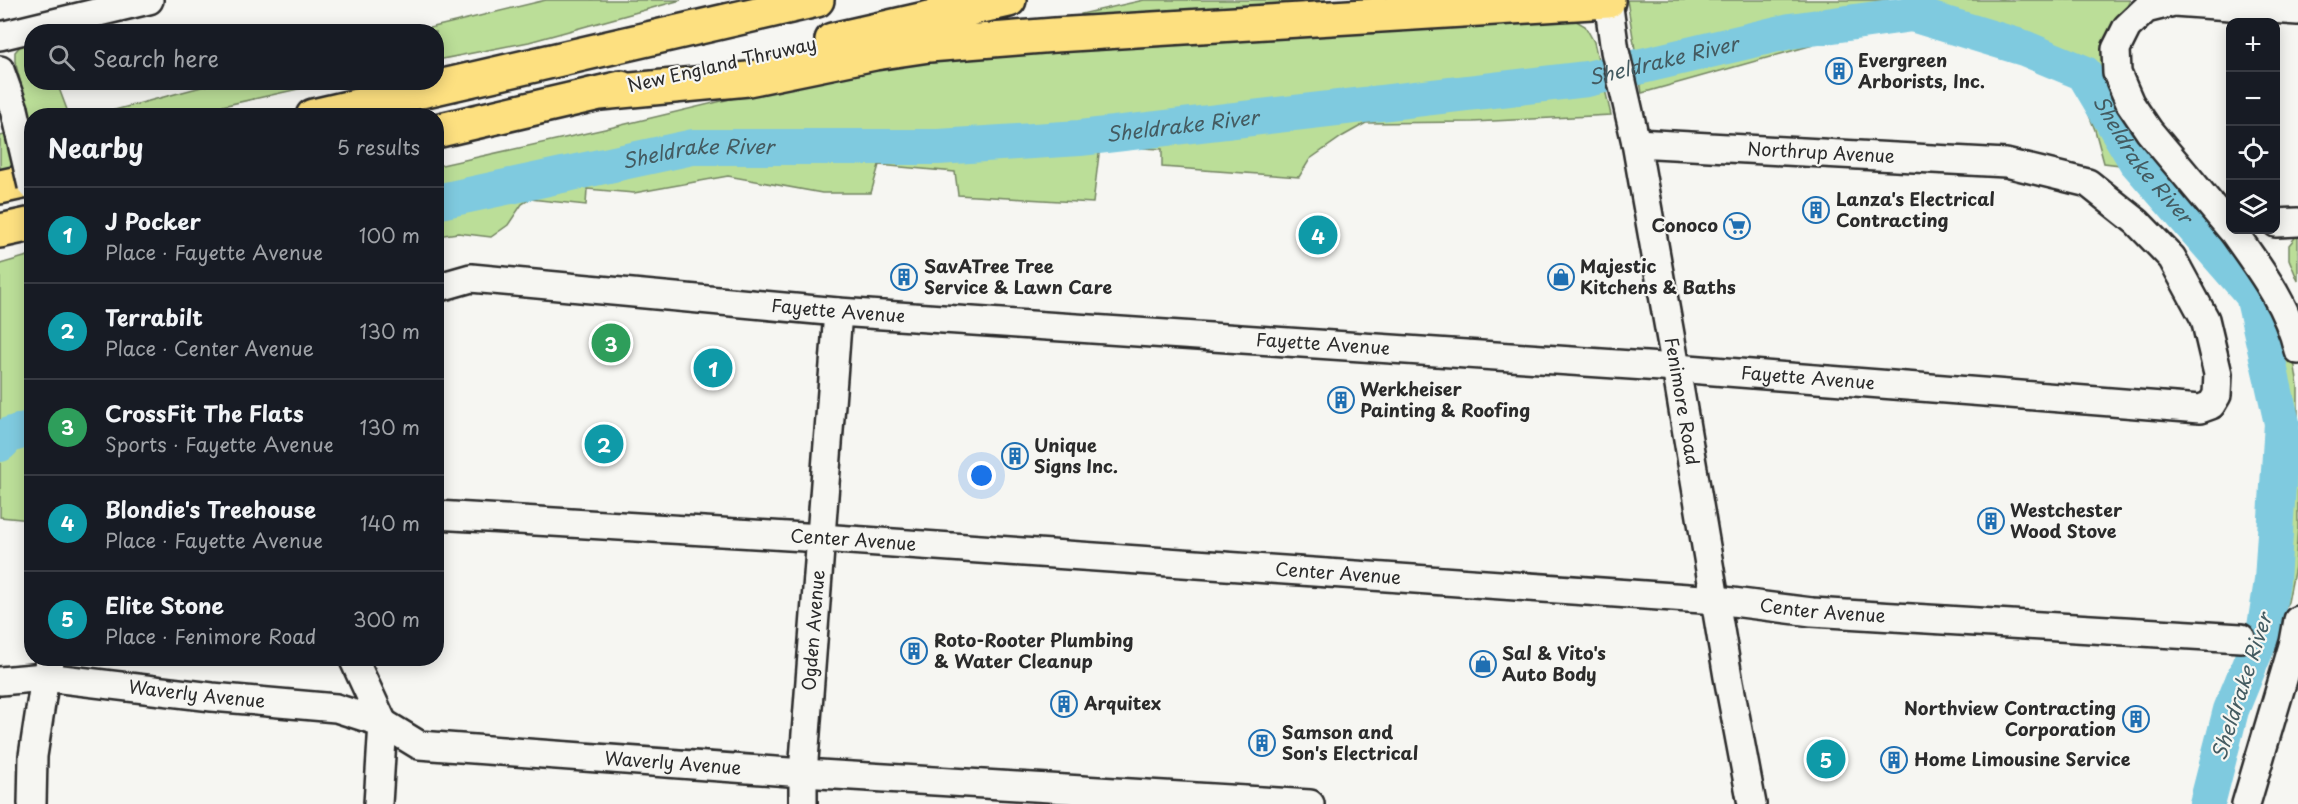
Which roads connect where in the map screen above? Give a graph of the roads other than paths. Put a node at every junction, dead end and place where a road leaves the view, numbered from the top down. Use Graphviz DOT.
graph roads {
  1 [pos="149,0"];
  2 [pos="817,0"];
  3 [pos="1009,0"];
  4 [pos="1608,0"];
  5 [pos="2298,11"];
  6 [pos="50,24"];
  7 [pos="24,30"];
  8 [pos="0,36"];
  9 [pos="0,70"];
  10 [pos="444,86"];
  11 [pos="426,90"];
  12 [pos="600,93"];
  13 [pos="348,108"];
  14 [pos="444,129"];
  15 [pos="1636,143"];
  16 [pos="24,152"];
  17 [pos="24,182"];
  18 [pos="0,187"];
  19 [pos="2226,222"];
  20 [pos="2298,222"];
  21 [pos="2280,223"];
  22 [pos="24,226"];
  23 [pos="0,231"];
  24 [pos="2235,234"];
  25 [pos="444,286"];
  26 [pos="838,312"];
  27 [pos="2298,350"];
  28 [pos="1676,368"];
  29 [pos="2211,405"];
  30 [pos="444,515"];
  31 [pos="821,537"];
  32 [pos="1717,600"];
  33 [pos="2290,636"];
  34 [pos="2241,638"];
  35 [pos="357,666"];
  36 [pos="48,668"];
  37 [pos="0,681"];
  38 [pos="383,723"];
  39 [pos="803,773"];
  40 [pos="32,804"];
  41 [pos="378,804"];
  42 [pos="803,804"];
  43 [pos="1310,804"];
  44 [pos="1752,804"];
  45 [pos="2246,804"];
  1 -- 6 [label="street"];
  2 -- 10 [label="highway"];
  3 -- 12 [label="highway, New England Thruway"];
  4 -- 12 [label="highway"];
  4 -- 15 [label="street, Fenimore Road"];
  5 -- 19 [label="street"];
  7 -- 8 [label="street"];
  9 -- 16 [label="street, bridge"];
  11 -- 13 [label="highway"];
  12 -- 14 [label="highway, New England Thruway"];
  15 -- 28 [label="street, Fenimore Road"];
  15 -- 29 [label="street, Northrup Avenue"];
  17 -- 18 [label="highway"];
  20 -- 21 [label="street"];
  22 -- 23 [label="highway"];
  24 -- 27 [label="street"];
  25 -- 26 [label="street, Fayette Avenue"];
  26 -- 28 [label="street, Fayette Avenue"];
  26 -- 31 [label="street, Ogden Avenue"];
  28 -- 29 [label="street, Fayette Avenue"];
  28 -- 32 [label="street, Fenimore Road"];
  30 -- 31 [label="street, Center Avenue"];
  31 -- 32 [label="street, Center Avenue"];
  31 -- 39 [label="street, Ogden Avenue"];
  32 -- 34 [label="street, Center Avenue"];
  32 -- 44 [label="street, Fenimore Road"];
  33 -- 45 [label="street"];
  35 -- 38 [label="street"];
  36 -- 37 [label="street, Waverly Avenue"];
  36 -- 38 [label="street, Waverly Avenue"];
  36 -- 40 [label="street"];
  38 -- 39 [label="street, Waverly Avenue"];
  38 -- 41 [label="street"];
  39 -- 42 [label="street, Ogden Avenue"];
  39 -- 43 [label="street, Waverly Avenue"];
}
